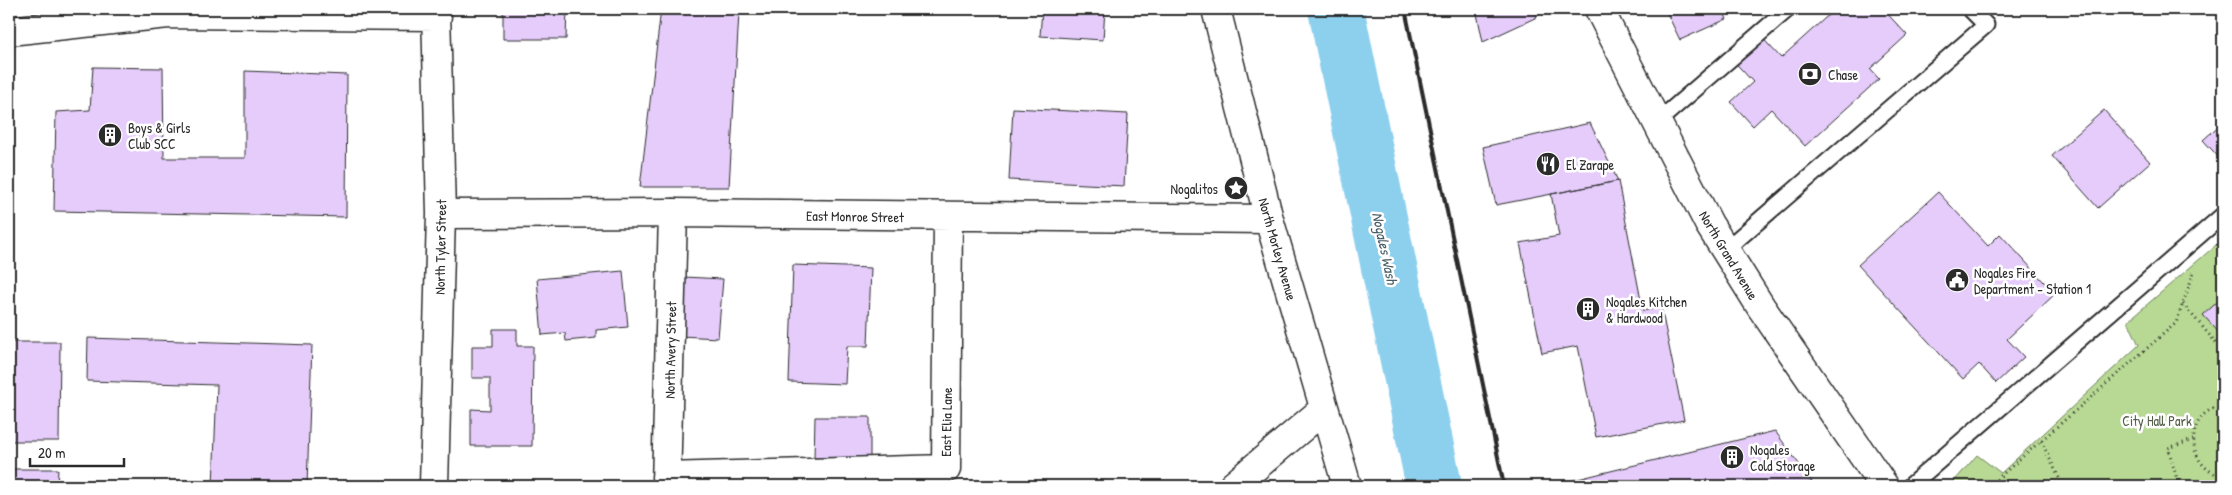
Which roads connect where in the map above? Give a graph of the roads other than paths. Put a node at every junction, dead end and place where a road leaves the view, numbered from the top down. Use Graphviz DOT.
graph roads {
  1 [pos="1216,9"];
  2 [pos="1599,9"];
  3 [pos="1788,9"];
  4 [pos="1970,9"];
  5 [pos="437,12"];
  6 [pos="9,31"];
  7 [pos="1656,123"];
  8 [pos="673,213"];
  9 [pos="441,214"];
  10 [pos="2223,215"];
  11 [pos="948,217"];
  12 [pos="1268,219"];
  13 [pos="1725,250"];
  14 [pos="1324,409"];
  15 [pos="666,482"];
  16 [pos="434,486"];
  17 [pos="1233,486"];
  18 [pos="1347,486"];
  19 [pos="1884,486"];
  20 [pos="1910,486"];
  1 -- 12 [label="street, North Morley Avenue"];
  2 -- 7 [label="street, North Grand Avenue"];
  3 -- 7 [label="lane"];
  4 -- 13 [label="lane"];
  5 -- 6 [label="street"];
  5 -- 9 [label="street, North Tyler Street"];
  7 -- 13 [label="street, North Grand Avenue"];
  8 -- 9 [label="street, East Monroe Street"];
  8 -- 11 [label="street, East Monroe Street"];
  8 -- 15 [label="street, North Avery Street"];
  9 -- 16 [label="street, North Tyler Street"];
  10 -- 20 [label="lane"];
  11 -- 12 [label="street, East Monroe Street"];
  11 -- 15 [label="street, East Elia Lane"];
  12 -- 14 [label="street, North Morley Avenue"];
  13 -- 19 [label="street, North Grand Avenue"];
  14 -- 17 [label="street"];
  14 -- 18 [label="street, North Morley Avenue"];
}
